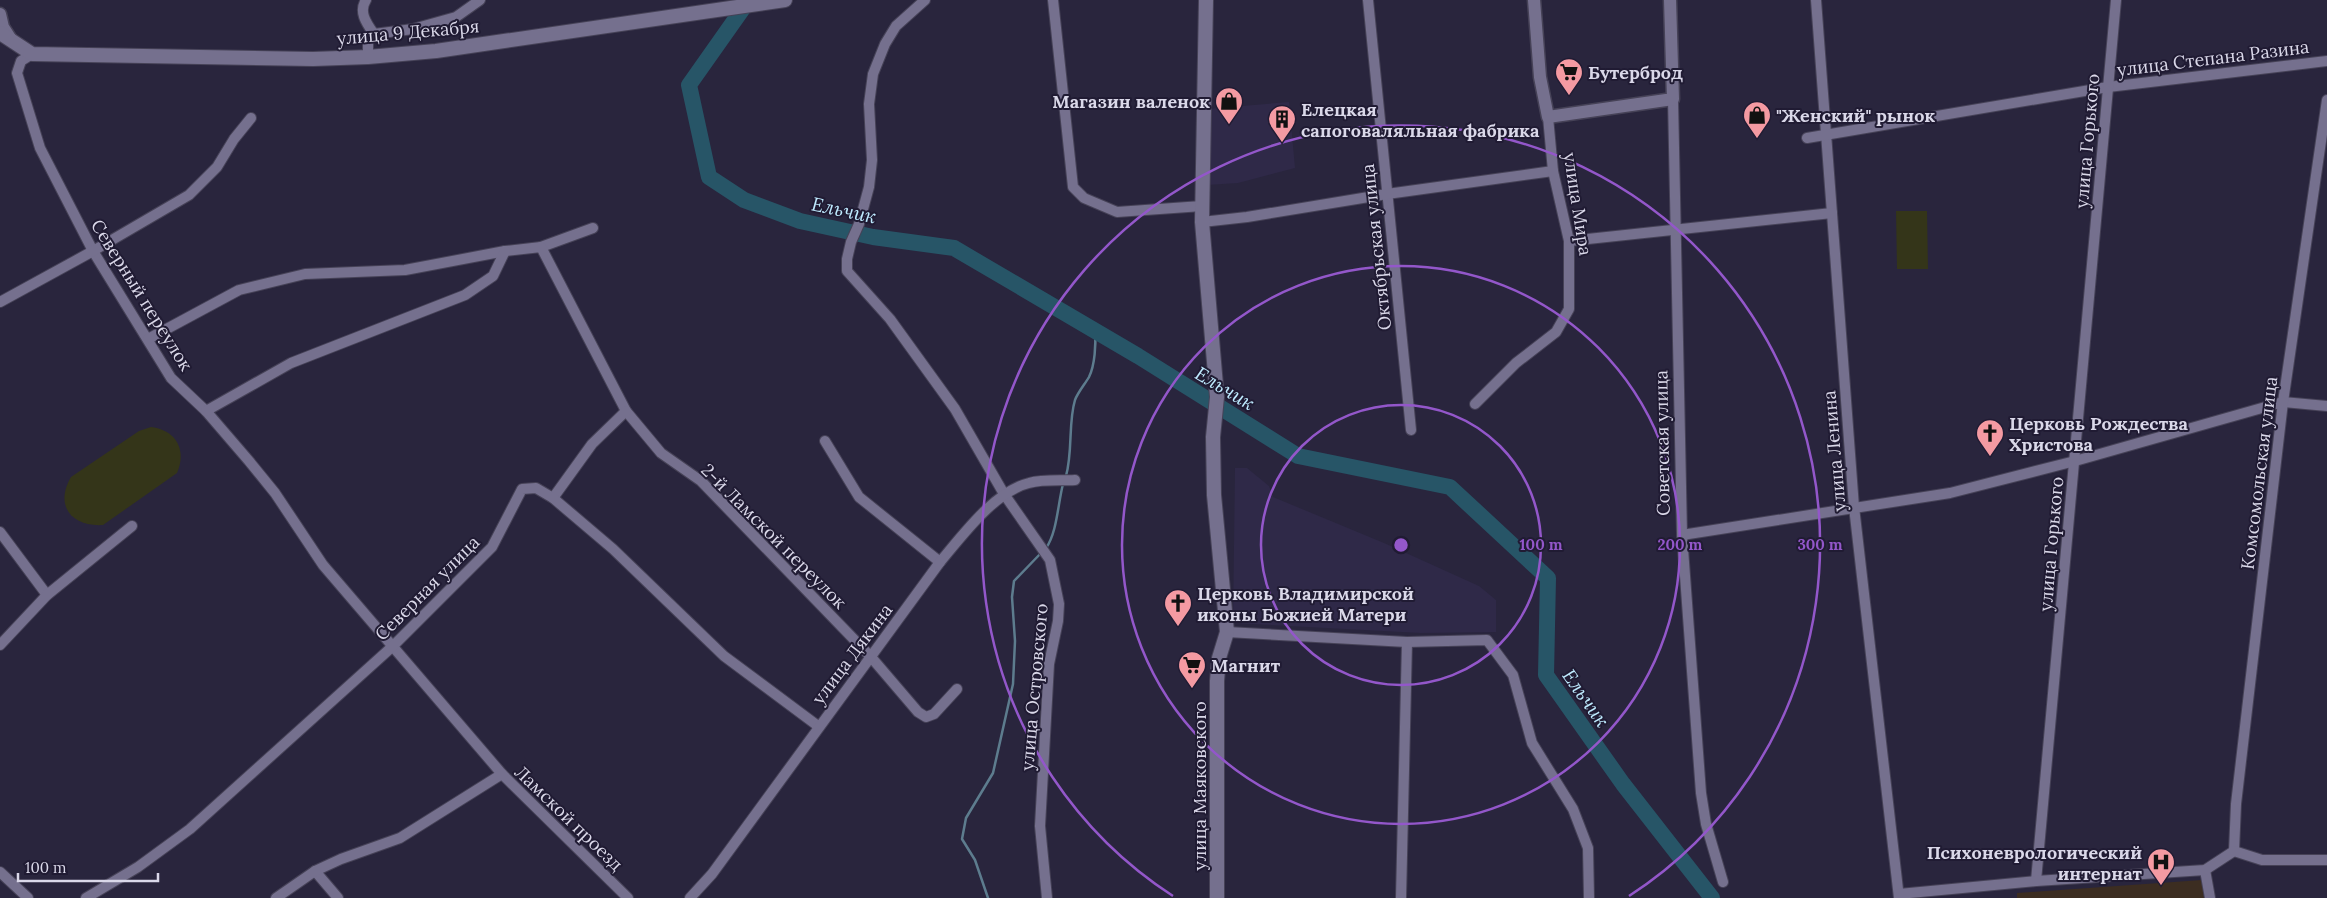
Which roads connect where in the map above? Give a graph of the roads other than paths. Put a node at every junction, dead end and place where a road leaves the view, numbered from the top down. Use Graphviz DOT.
graph roads {
  1 [pos="366,0"];
  2 [pos="480,0"];
  3 [pos="785,0"];
  4 [pos="925,0"];
  5 [pos="1053,0"];
  6 [pos="1206,0"];
  7 [pos="1368,0"];
  8 [pos="1534,0"];
  9 [pos="1670,0"];
  10 [pos="1816,0"];
  11 [pos="2116,0"];
  12 [pos="0,14"];
  13 [pos="0,33"];
  14 [pos="374,34"];
  15 [pos="13,41"];
  16 [pos="32,54"];
  17 [pos="368,57"];
  18 [pos="2327,61"];
  19 [pos="2108,87"];
  20 [pos="1673,99"];
  21 [pos="2327,100"];
  22 [pos="1548,117"];
  23 [pos="252,118"];
  24 [pos="1827,134"];
  25 [pos="1807,138"];
  26 [pos="1553,171"];
  27 [pos="1386,194"];
  28 [pos="1202,206"];
  29 [pos="1832,213"];
  30 [pos="1202,222"];
  31 [pos="593,228"];
  32 [pos="1674,231"];
  33 [pos="1569,241"];
  34 [pos="541,247"];
  35 [pos="93,251"];
  36 [pos="505,251"];
  37 [pos="0,302"];
  38 [pos="148,339"];
  39 [pos="2283,402"];
  40 [pos="1476,404"];
  41 [pos="2327,406"];
  42 [pos="206,411"];
  43 [pos="626,411"];
  44 [pos="1411,430"];
  45 [pos="825,441"];
  46 [pos="2075,461"];
  47 [pos="1075,480"];
  48 [pos="1004,494"];
  49 [pos="553,498"];
  50 [pos="1854,507"];
  51 [pos="132,526"];
  52 [pos="0,532"];
  53 [pos="1682,535"];
  54 [pos="940,562"];
  55 [pos="47,594"];
  56 [pos="1227,632"];
  57 [pos="1406,642"];
  58 [pos="0,645"];
  59 [pos="393,646"];
  60 [pos="871,657"];
  61 [pos="957,689"];
  62 [pos="818,726"];
  63 [pos="502,774"];
  64 [pos="2234,851"];
  65 [pos="2327,860"];
  66 [pos="2205,870"];
  67 [pos="315,871"];
  68 [pos="0,872"];
  69 [pos="1723,882"];
  70 [pos="2036,882"];
  71 [pos="1899,896"];
  72 [pos="28,898"];
  73 [pos="86,898"];
  74 [pos="276,898"];
  75 [pos="338,898"];
  76 [pos="628,898"];
  77 [pos="690,898"];
  78 [pos="1047,898"];
  79 [pos="1217,898"];
  80 [pos="1401,898"];
  81 [pos="1589,898"];
  82 [pos="2210,898"];
  1 -- 14 [label="street"];
  2 -- 14 [label="street"];
  3 -- 17 [label="main road, улица 9 Декабря"];
  4 -- 48 [label="street, улица Островского"];
  5 -- 28 [label="street"];
  6 -- 28 [label="main road"];
  7 -- 27 [label="street, Октябрьская улица"];
  8 -- 22 [label="street, улица Мира"];
  9 -- 20 [label="street, Советская улица"];
  10 -- 24 [label="street, улица Ленина"];
  11 -- 19 [label="street, улица Горького"];
  12 -- 15 [label="street"];
  13 -- 15 [label="main road"];
  14 -- 17 [label="street"];
  15 -- 16 [label="main road"];
  16 -- 17 [label="main road, улица 9 Декабря"];
  16 -- 35 [label="street, Северный переулок"];
  18 -- 19 [label="street, улица Степана Разина"];
  19 -- 24 [label="street, улица Степана Разина"];
  19 -- 46 [label="street, улица Горького"];
  20 -- 22 [label="street"];
  20 -- 32 [label="street, Советская улица"];
  21 -- 39 [label="street, Комсомольская улица"];
  22 -- 26 [label="street, улица Мира"];
  23 -- 35 [label="street"];
  24 -- 25 [label="street, улица Степана Разина"];
  24 -- 29 [label="street, улица Ленина"];
  26 -- 27 [label="street"];
  26 -- 33 [label="street, улица Мира"];
  27 -- 30 [label="street"];
  27 -- 44 [label="street, Октябрьская улица"];
  28 -- 30 [label="main road"];
  29 -- 32 [label="street"];
  29 -- 50 [label="street, улица Ленина"];
  30 -- 56 [label="main road, улица Маяковского"];
  31 -- 34 [label="street"];
  32 -- 33 [label="street"];
  32 -- 53 [label="street, Советская улица"];
  33 -- 40 [label="street, улица Мира"];
  34 -- 36 [label="street"];
  34 -- 43 [label="street, 2-й Ламской переулок"];
  35 -- 37 [label="street"];
  35 -- 38 [label="street, Северный переулок"];
  36 -- 38 [label="street"];
  36 -- 42 [label="street"];
  38 -- 42 [label="street, Северный переулок"];
  39 -- 41 [label="street"];
  39 -- 46 [label="street"];
  39 -- 64 [label="street, Комсомольская улица"];
  42 -- 59 [label="street, Северный переулок"];
  43 -- 49 [label="street"];
  43 -- 60 [label="street, 2-й Ламской переулок"];
  45 -- 54 [label="street"];
  46 -- 50 [label="street"];
  46 -- 70 [label="street, улица Горького"];
  47 -- 48 [label="street, улица Дякина"];
  48 -- 54 [label="street, улица Дякина"];
  48 -- 78 [label="street, улица Островского"];
  49 -- 59 [label="street, Северная улица"];
  49 -- 62 [label="street, Северная улица"];
  50 -- 53 [label="street"];
  50 -- 71 [label="street, улица Ленина"];
  51 -- 55 [label="street"];
  52 -- 55 [label="street"];
  53 -- 69 [label="street, Советская улица"];
  54 -- 60 [label="street, улица Дякина"];
  55 -- 58 [label="street"];
  56 -- 57 [label="street"];
  56 -- 79 [label="main road, улица Маяковского"];
  57 -- 80 [label="street"];
  57 -- 81 [label="street"];
  59 -- 63 [label="street, Северный переулок"];
  59 -- 73 [label="street, Северная улица"];
  60 -- 61 [label="street, 2-й Ламской переулок"];
  60 -- 62 [label="street, улица Дякина"];
  62 -- 77 [label="street, улица Дякина"];
  63 -- 67 [label="street, Ламской проезд"];
  63 -- 76 [label="street, Ламской проезд"];
  64 -- 65 [label="street"];
  64 -- 66 [label="street"];
  66 -- 70 [label="street"];
  66 -- 82 [label="street"];
  67 -- 74 [label="street, Ламской проезд"];
  67 -- 75 [label="street"];
  68 -- 72 [label="street"];
  70 -- 71 [label="street"];
}
